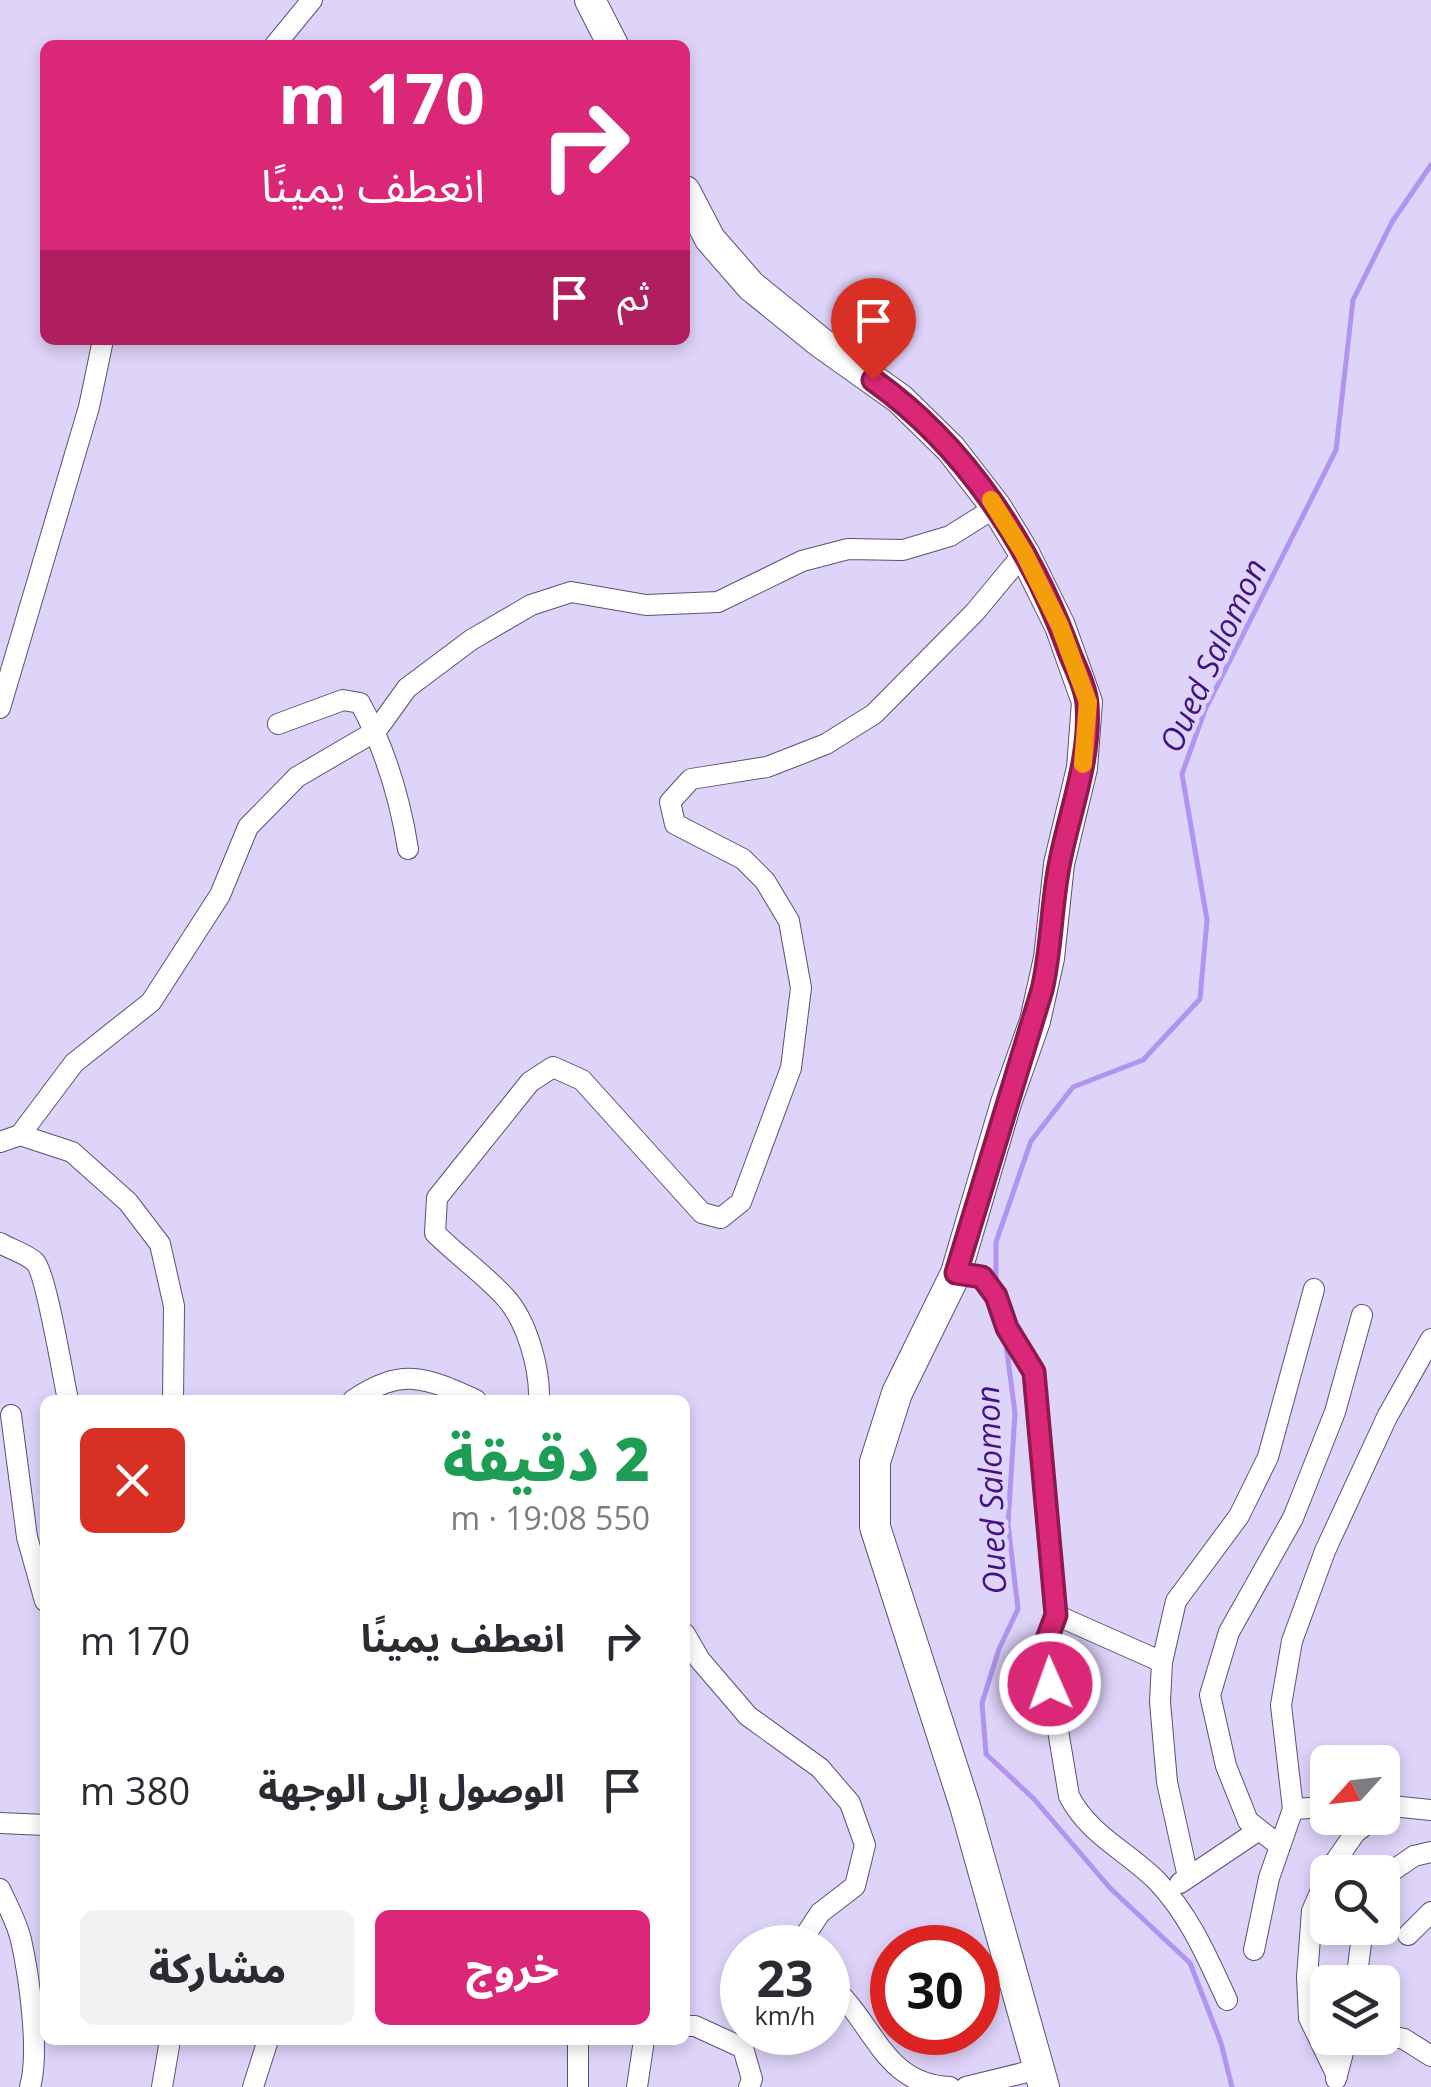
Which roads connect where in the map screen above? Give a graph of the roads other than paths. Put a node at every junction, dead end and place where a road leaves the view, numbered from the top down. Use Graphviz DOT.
graph roads {
  1 [pos="312,0"];
  2 [pos="590,0"];
  3 [pos="279,40"];
  4 [pos="610,40"];
  5 [pos="690,201"];
  6 [pos="102,345"];
  7 [pos="996,507"];
  8 [pos="1024,553"];
  9 [pos="0,708"];
  10 [pos="278,724"];
  11 [pos="376,731"];
  12 [pos="408,849"];
  13 [pos="10,1138"];
  14 [pos="0,1244"];
  15 [pos="956,1273"];
  16 [pos="1314,1289"];
  17 [pos="1362,1315"];
  18 [pos="1431,1339"];
  19 [pos="67,1395"];
  20 [pos="174,1395"];
  21 [pos="361,1395"];
  22 [pos="464,1395"];
  23 [pos="538,1395"];
  24 [pos="11,1415"];
  25 [pos="40,1583"];
  26 [pos="1056,1615"];
  27 [pos="690,1643"];
  28 [pos="1162,1662"];
  29 [pos="1293,1808"];
  30 [pos="1310,1808"];
  31 [pos="1400,1809"];
  32 [pos="1431,1810"];
  33 [pos="0,1823"];
  34 [pos="40,1824"];
  35 [pos="1259,1830"];
  36 [pos="1280,1846"];
  37 [pos="1431,1852"];
  38 [pos="1400,1866"];
  39 [pos="1188,1878"];
  40 [pos="0,1889"];
  41 [pos="1166,1893"];
  42 [pos="1431,1912"];
  43 [pos="812,1925"];
  44 [pos="1408,1935"];
  45 [pos="1310,1943"];
  46 [pos="1254,1950"];
  47 [pos="1227,2000"];
  48 [pos="850,2006"];
  49 [pos="690,2026"];
  50 [pos="1400,2039"];
  51 [pos="169,2045"];
  52 [pos="267,2045"];
  53 [pos="578,2045"];
  54 [pos="643,2045"];
  55 [pos="1343,2055"];
  56 [pos="1431,2056"];
  57 [pos="1042,2078"];
  58 [pos="1336,2082"];
  59 [pos="30,2087"];
  60 [pos="162,2087"];
  61 [pos="254,2087"];
  62 [pos="578,2087"];
  63 [pos="637,2087"];
  64 [pos="749,2087"];
  65 [pos="950,2087"];
  66 [pos="966,2087"];
  1 -- 3 [label="street"];
  2 -- 4 [label="street"];
  5 -- 7 [label="street"];
  6 -- 9 [label="street"];
  7 -- 8 [label="street"];
  7 -- 11 [label="street"];
  8 -- 15 [label="street"];
  8 -- 23 [label="street"];
  10 -- 11 [label="street"];
  11 -- 12 [label="street"];
  11 -- 13 [label="street"];
  13 -- 20 [label="street"];
  14 -- 19 [label="street"];
  15 -- 26 [label="street"];
  15 -- 57 [label="street"];
  16 -- 28 [label="street"];
  17 -- 35 [label="street"];
  18 -- 29 [label="street"];
  21 -- 22 [label="street"];
  24 -- 25 [label="street"];
  26 -- 28 [label="street"];
  26 -- 41 [label="street"];
  27 -- 43 [label="street"];
  28 -- 39 [label="street"];
  29 -- 30 [label="street"];
  29 -- 36 [label="street"];
  31 -- 32 [label="street"];
  33 -- 34 [label="street"];
  35 -- 36 [label="street"];
  35 -- 39 [label="street"];
  36 -- 46 [label="street"];
  37 -- 38 [label="street"];
  39 -- 41 [label="street"];
  40 -- 59 [label="street"];
  41 -- 47 [label="street"];
  42 -- 44 [label="street"];
  45 -- 58 [label="street"];
  48 -- 65 [label="street"];
  49 -- 64 [label="street"];
  50 -- 56 [label="street"];
  51 -- 60 [label="street"];
  52 -- 61 [label="street"];
  53 -- 62 [label="street"];
  54 -- 63 [label="street"];
  55 -- 58 [label="street"];
  57 -- 66 [label="street"];
}
